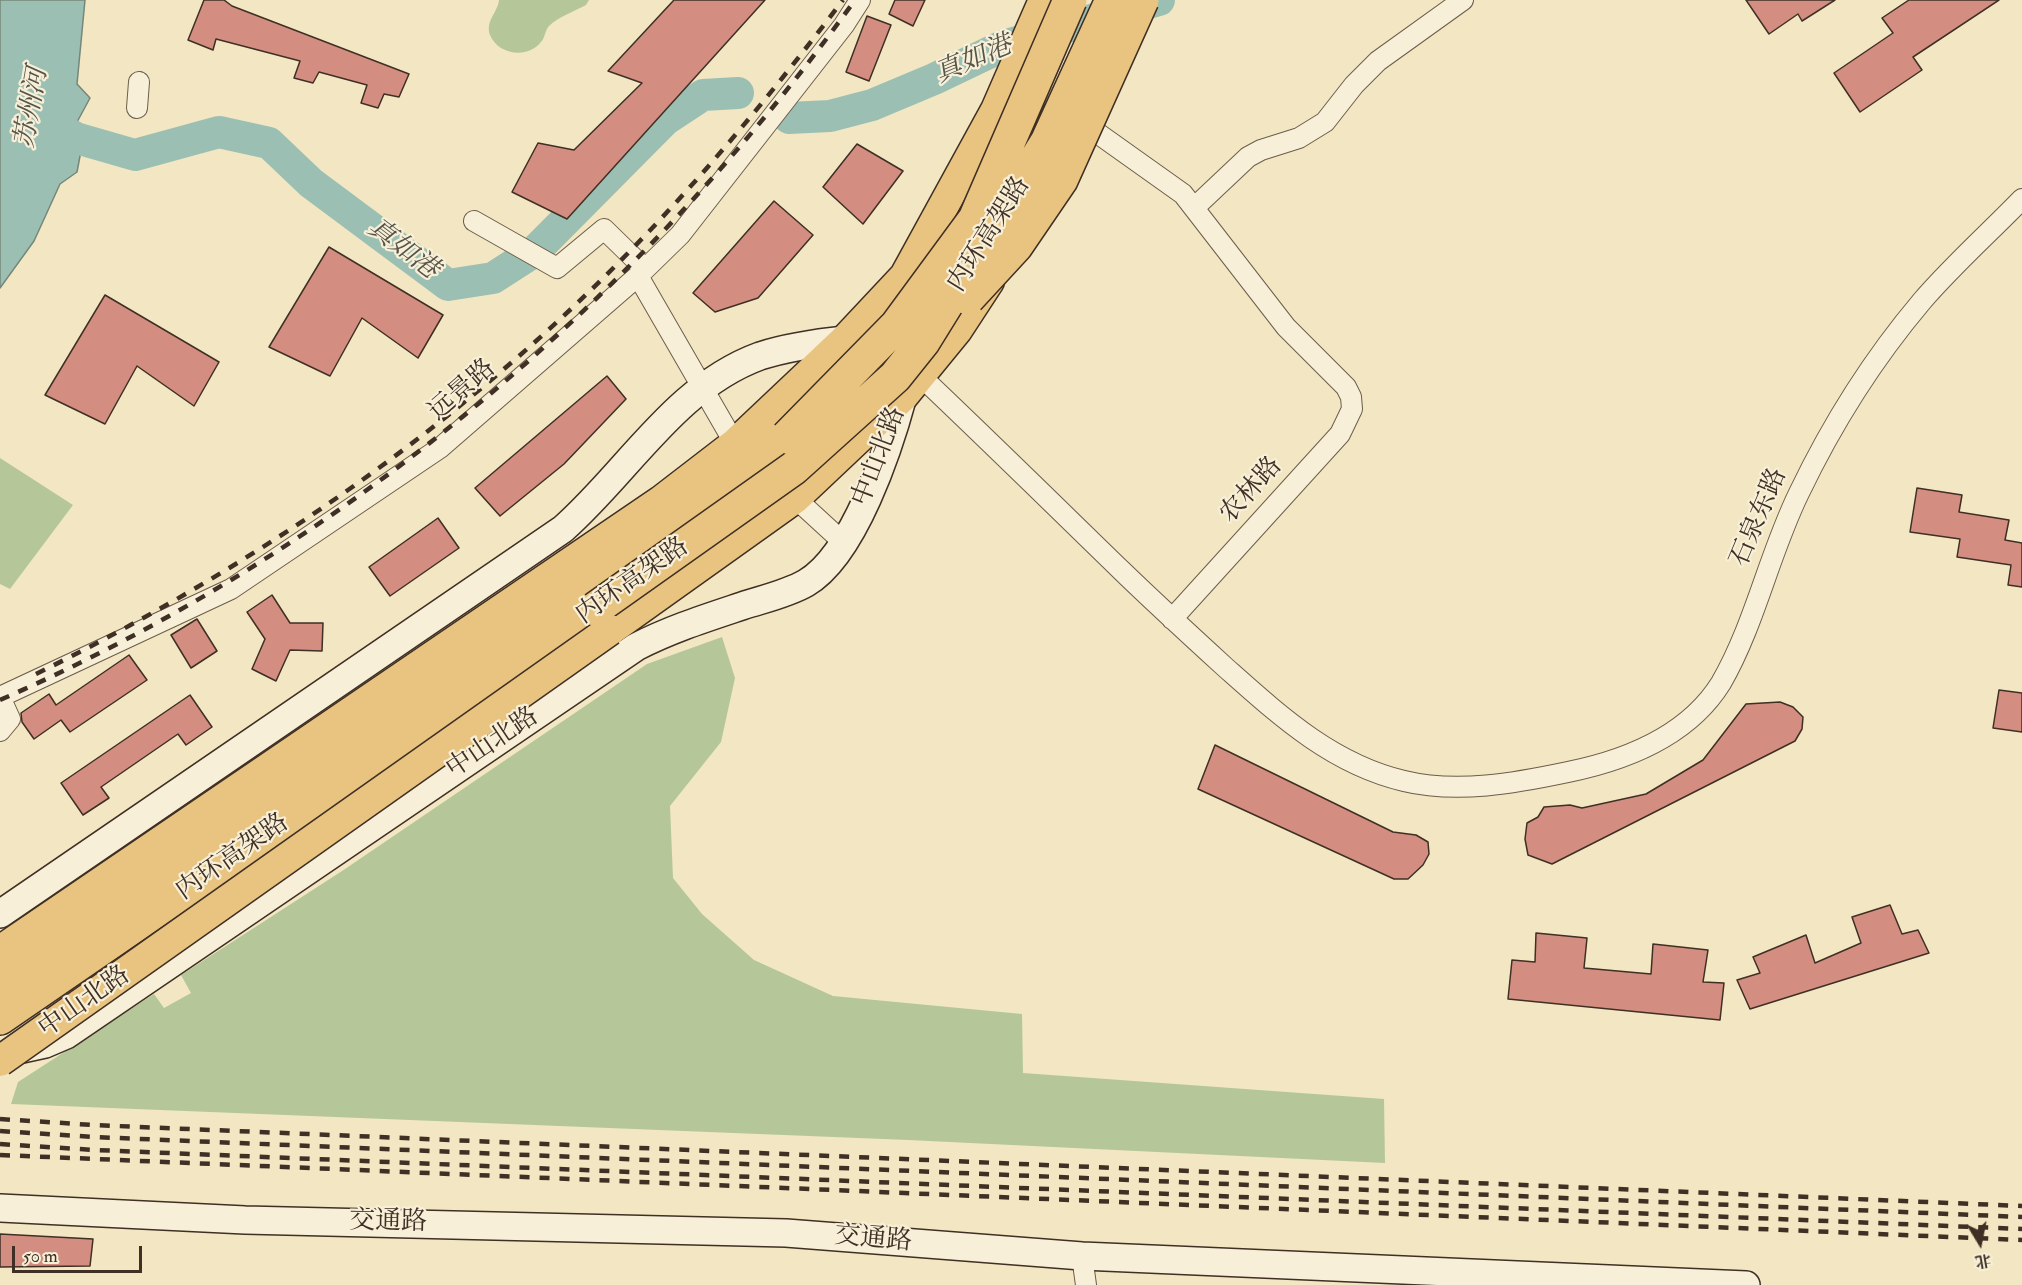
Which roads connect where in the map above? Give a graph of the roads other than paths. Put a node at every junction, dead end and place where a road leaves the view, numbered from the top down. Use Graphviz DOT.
graph roads {
  1 [pos="860,0"];
  2 [pos="1112,0"];
  3 [pos="1132,0"];
  4 [pos="1142,0"];
  5 [pos="1463,0"];
  6 [pos="1052,1"];
  7 [pos="139,82"];
  8 [pos="137,108"];
  9 [pos="1074,117"];
  10 [pos="2022,199"];
  11 [pos="1195,207"];
  12 [pos="474,221"];
  13 [pos="641,273"];
  14 [pos="854,331"];
  15 [pos="906,383"];
  16 [pos="702,388"];
  17 [pos="735,444"];
  18 [pos="795,498"];
  19 [pos="843,542"];
  20 [pos="1172,619"];
  21 [pos="0,697"];
  22 [pos="0,731"];
  23 [pos="0,914"];
  24 [pos="0,951"];
  25 [pos="0,983"];
  26 [pos="0,1018"];
  27 [pos="0,1051"];
  28 [pos="0,1061"];
  29 [pos="0,1208"];
  30 [pos="1082,1256"];
  31 [pos="1086,1285"];
  32 [pos="1746,1285"];
  1 -- 13 [label="street, 远景路"];
  2 -- 15 [label="highway, 内环高架路, bridge"];
  3 -- 9 [label="main road, 中山北路"];
  4 -- 15 [label="highway, bridge"];
  5 -- 11 [label="street"];
  6 -- 14 [label="main road"];
  6 -- 25 [label="highway, 内环高架路, bridge"];
  7 -- 8 [label="street"];
  9 -- 11 [label="street, 农林路"];
  9 -- 15 [label="main road, 中山北路"];
  10 -- 20 [label="street, 石泉东路"];
  11 -- 20 [label="street, 农林路"];
  12 -- 13 [label="street"];
  13 -- 16 [label="street"];
  13 -- 21 [label="street, 远景路"];
  14 -- 15 [label="street"];
  14 -- 16 [label="main road"];
  14 -- 17 [label="main road"];
  15 -- 18 [label="main road, 中山北路"];
  15 -- 19 [label="main road, 中山北路"];
  15 -- 20 [label="street"];
  15 -- 26 [label="highway, 内环高架路, bridge"];
  16 -- 17 [label="street"];
  16 -- 23 [label="main road"];
  17 -- 24 [label="main road"];
  18 -- 19 [label="street"];
  18 -- 28 [label="main road, 中山北路, bridge"];
  19 -- 27 [label="main road, 中山北路"];
  21 -- 22 [label="street, 远景路"];
  29 -- 30 [label="main road, 交通路"];
  30 -- 31 [label="street"];
  30 -- 32 [label="main road, 交通路"];
}
